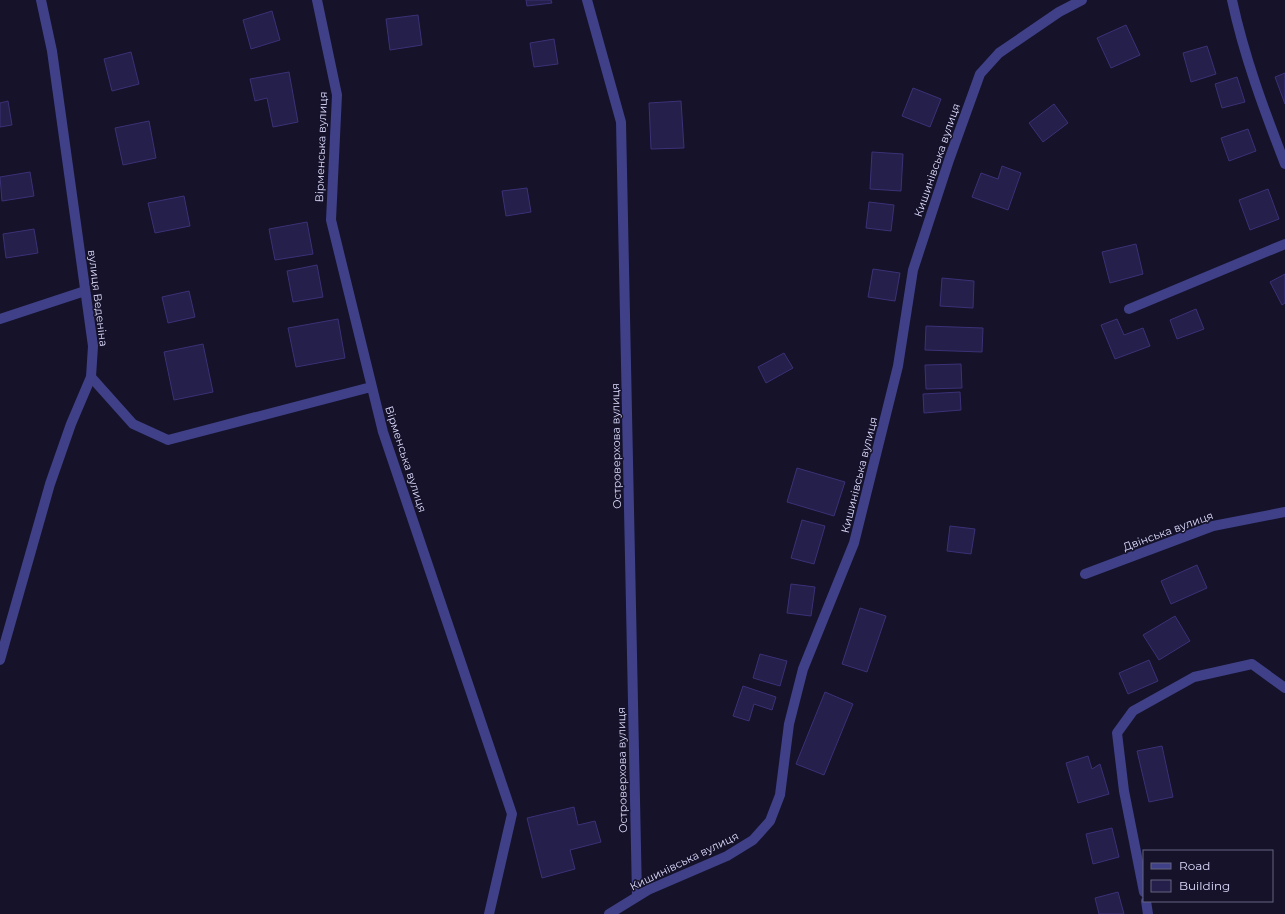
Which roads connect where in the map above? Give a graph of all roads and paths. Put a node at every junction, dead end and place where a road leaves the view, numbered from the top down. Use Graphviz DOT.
graph roads {
  1 [pos="41,0"];
  2 [pos="317,0"];
  3 [pos="587,0"];
  4 [pos="1082,0"];
  5 [pos="1232,0"];
  6 [pos="1285,164"];
  7 [pos="1285,244"];
  8 [pos="85,290"];
  9 [pos="1129,309"];
  10 [pos="0,319"];
  11 [pos="91,377"];
  12 [pos="371,386"];
  13 [pos="1285,512"];
  14 [pos="1085,574"];
  15 [pos="0,660"];
  16 [pos="1285,688"];
  17 [pos="1143,887"];
  18 [pos="637,896"];
  19 [pos="1146,902"];
  20 [pos="489,914"];
  21 [pos="609,914"];
  22 [pos="1148,914"];
  1 -- 8 [label="street, вулиця Веденіна"];
  2 -- 12 [label="street, Вірменська вулиця"];
  3 -- 18 [label="street, Островерхова вулиця"];
  4 -- 18 [label="street, Кишинівська вулиця"];
  5 -- 6 [label="street"];
  7 -- 9 [label="street"];
  8 -- 10 [label="street"];
  8 -- 11 [label="street, вулиця Веденіна"];
  11 -- 12 [label="street"];
  11 -- 15 [label="street, вулиця Веденіна"];
  12 -- 20 [label="street, Вірменська вулиця"];
  13 -- 14 [label="street, Двінська вулиця"];
  16 -- 17 [label="street"];
  18 -- 21 [label="street, Кишинівська вулиця"];
  19 -- 22 [label="street"];
}
